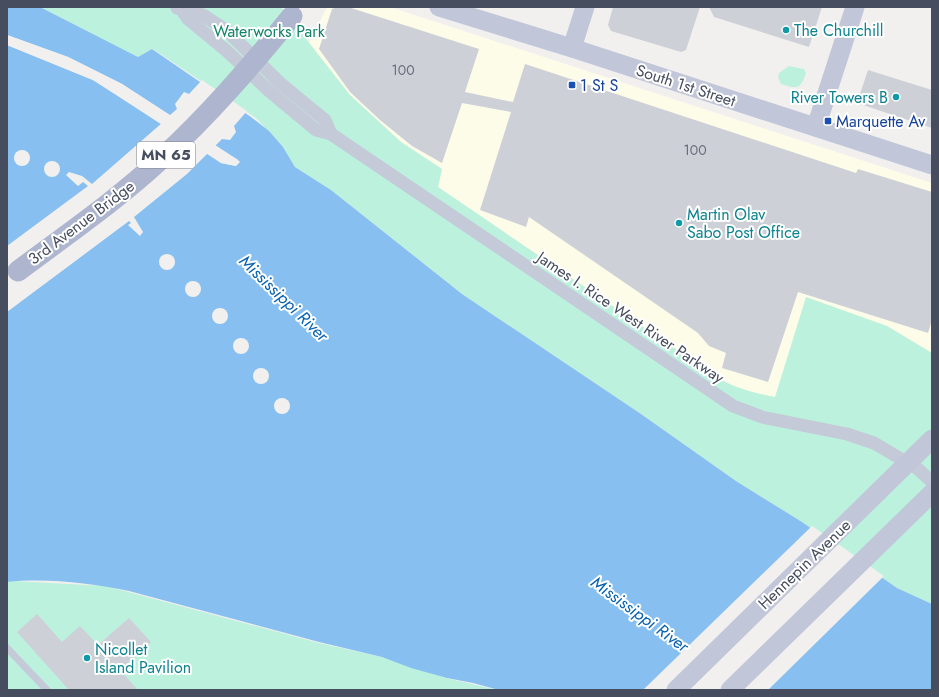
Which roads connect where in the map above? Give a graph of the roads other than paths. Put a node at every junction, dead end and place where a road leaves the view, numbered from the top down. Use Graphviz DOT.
graph roads {
  1 [pos="438,7"];
  2 [pos="585,7"];
  3 [pos="855,7"];
  4 [pos="178,8"];
  5 [pos="292,16"];
  6 [pos="572,48"];
  7 [pos="816,127"];
  8 [pos="932,164"];
  9 [pos="18,271"];
  10 [pos="932,439"];
  11 [pos="932,482"];
  12 [pos="932,493"];
  13 [pos="7,648"];
  14 [pos="47,690"];
  15 [pos="676,690"];
  16 [pos="730,690"];
  1 -- 6 [label="street, South 1st Street"];
  2 -- 6 [label="street"];
  3 -- 7 [label="street"];
  4 -- 11 [label="street, James I. Rice West River Parkway"];
  5 -- 9 [label="main road, 3rd Avenue Bridge / MN 65, bridge"];
  6 -- 7 [label="street, South 1st Street"];
  7 -- 8 [label="street, South 1st Street"];
  10 -- 15 [label="street, Hennepin Avenue, bridge"];
  12 -- 16 [label="street"];
  13 -- 14 [label="lane"];
}
